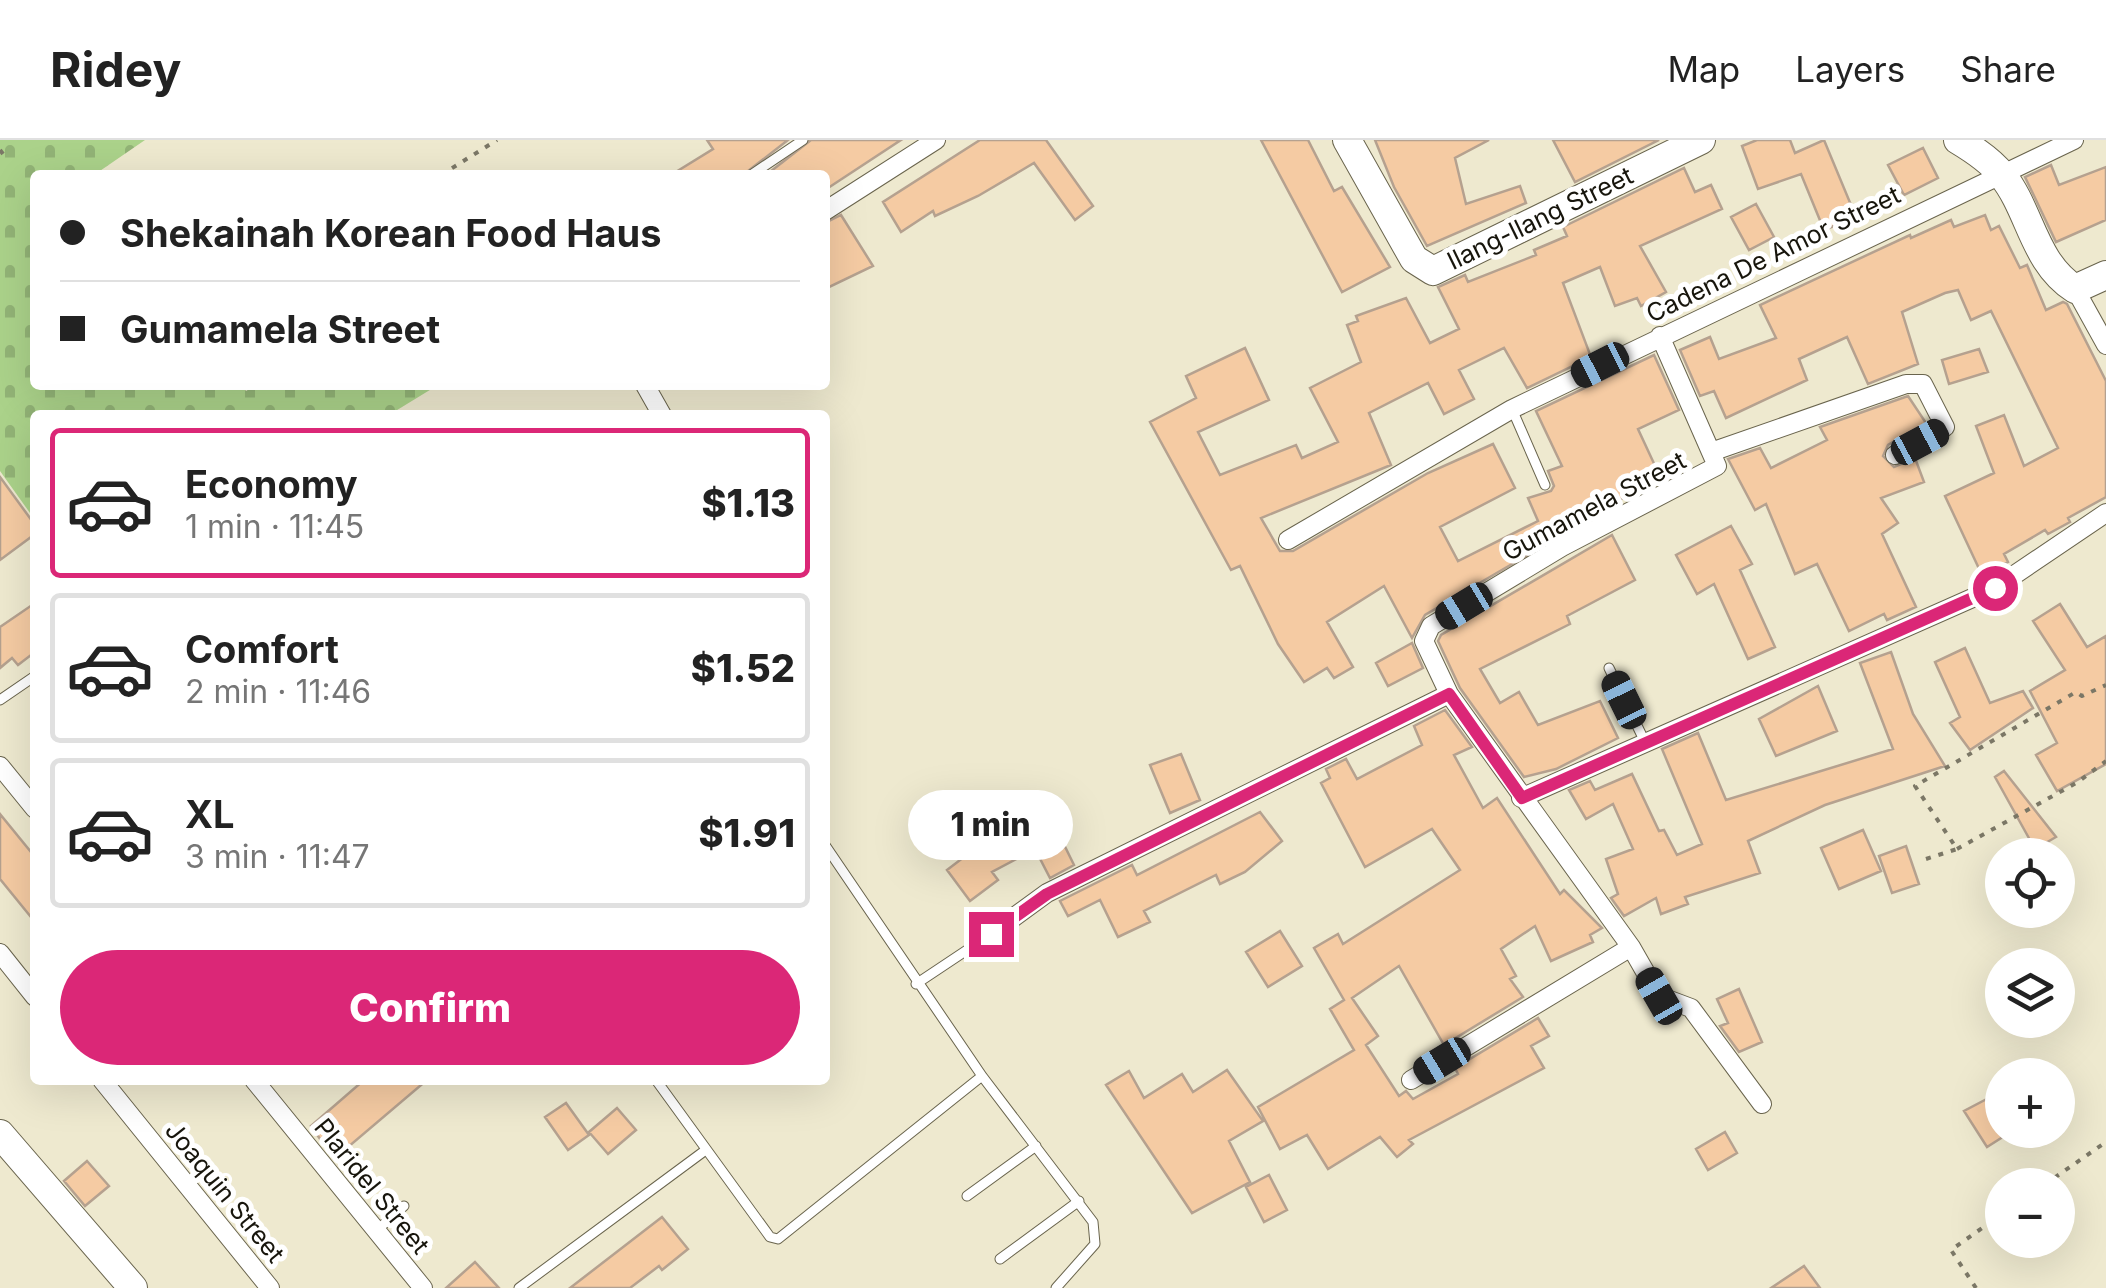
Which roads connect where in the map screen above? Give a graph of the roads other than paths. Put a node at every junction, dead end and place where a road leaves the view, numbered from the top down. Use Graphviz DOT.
graph roads {
  1 [pos="803,140"];
  2 [pos="936,140"];
  3 [pos="1347,140"];
  4 [pos="1701,140"];
  5 [pos="1958,140"];
  6 [pos="2074,140"];
  7 [pos="758,170"];
  8 [pos="2001,173"];
  9 [pos="830,208"];
  10 [pos="2106,276"];
  11 [pos="2075,289"];
  12 [pos="1660,336"];
  13 [pos="2106,345"];
  14 [pos="1512,409"];
  15 [pos="1714,451"];
  16 [pos="1895,454"];
  17 [pos="1545,485"];
  18 [pos="2106,513"];
  19 [pos="1288,540"];
  20 [pos="1609,668"];
  21 [pos="30,679"];
  22 [pos="1449,694"];
  23 [pos="0,700"];
  24 [pos="1645,743"];
  25 [pos="0,766"];
  26 [pos="1522,798"];
  27 [pos="30,803"];
  28 [pos="830,853"];
  29 [pos="991,934"];
  30 [pos="1631,948"];
  31 [pos="0,953"];
  32 [pos="916,984"];
  33 [pos="30,990"];
  34 [pos="982,1076"];
  35 [pos="1411,1080"];
  36 [pos="106,1085"];
  37 [pos="258,1085"];
  38 [pos="659,1085"];
  39 [pos="1762,1104"];
  40 [pos="0,1134"];
  41 [pos="1036,1146"];
  42 [pos="704,1152"];
  43 [pos="966,1196"];
  44 [pos="1079,1201"];
  45 [pos="404,1206"];
  46 [pos="376,1231"];
  47 [pos="1000,1259"];
  48 [pos="412,1284"];
  49 [pos="133,1288"];
  50 [pos="270,1288"];
  51 [pos="519,1288"];
  52 [pos="1056,1288"];
  1 -- 7 [label="lane"];
  2 -- 9 [label="street"];
  3 -- 4 [label="main road, Ilang-Ilang Street"];
  5 -- 8 [label="main road"];
  6 -- 8 [label="street, Cadena De Amor Street"];
  8 -- 11 [label="main road"];
  8 -- 12 [label="street, Cadena De Amor Street"];
  10 -- 11 [label="main road"];
  11 -- 13 [label="street"];
  12 -- 14 [label="street, Cadena De Amor Street"];
  12 -- 15 [label="street, Gumamela Street"];
  14 -- 17 [label="lane"];
  14 -- 19 [label="street, Cadena De Amor Street"];
  15 -- 16 [label="street"];
  15 -- 22 [label="street, Gumamela Street"];
  18 -- 24 [label="street"];
  20 -- 24 [label="lane"];
  21 -- 23 [label="lane"];
  22 -- 26 [label="street"];
  22 -- 29 [label="street"];
  24 -- 26 [label="street"];
  25 -- 27 [label="street"];
  26 -- 30 [label="street"];
  28 -- 32 [label="lane"];
  29 -- 32 [label="lane"];
  30 -- 35 [label="street"];
  30 -- 39 [label="street"];
  31 -- 33 [label="street"];
  32 -- 34 [label="lane"];
  34 -- 41 [label="lane"];
  34 -- 42 [label="lane"];
  36 -- 50 [label="street, Joaquin Street"];
  37 -- 46 [label="street, Plaridel Street"];
  38 -- 42 [label="lane"];
  40 -- 49 [label="main road"];
  41 -- 43 [label="lane"];
  41 -- 44 [label="lane"];
  42 -- 51 [label="lane"];
  44 -- 47 [label="lane"];
  44 -- 52 [label="lane"];
  45 -- 46 [label="lane"];
  46 -- 48 [label="street, Plaridel Street"];
}
